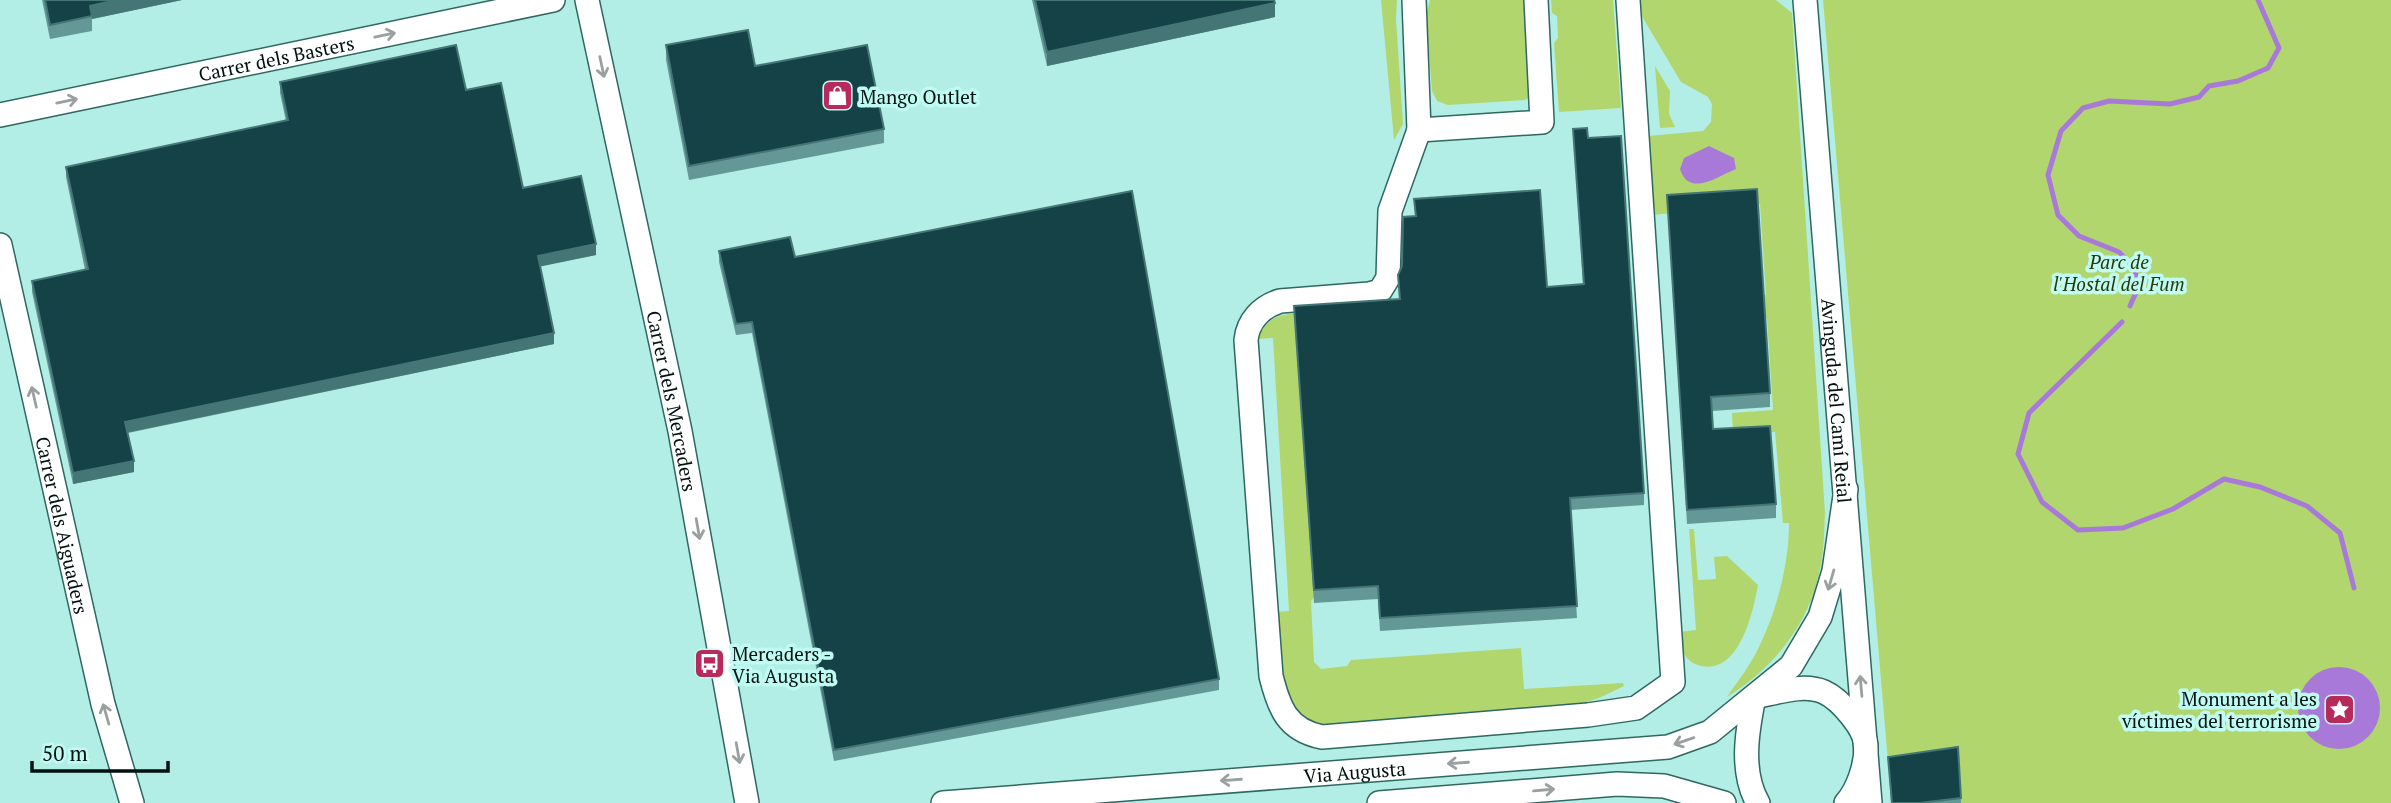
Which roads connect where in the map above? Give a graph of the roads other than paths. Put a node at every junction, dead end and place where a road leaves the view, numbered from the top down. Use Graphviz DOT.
graph roads {
  1 [pos="553,0"];
  2 [pos="587,0"];
  3 [pos="1414,0"];
  4 [pos="1536,0"];
  5 [pos="1628,0"];
  6 [pos="1805,0"];
  7 [pos="0,115"];
  8 [pos="1419,130"];
  9 [pos="0,245"];
  10 [pos="1846,489"];
  11 [pos="1754,697"];
  12 [pos="1866,746"];
  13 [pos="132,803"];
  14 [pos="747,803"];
  15 [pos="943,803"];
  16 [pos="1379,803"];
  17 [pos="1724,803"];
  18 [pos="1759,803"];
  19 [pos="1846,803"];
  20 [pos="1870,803"];
  7 -- 1 [label="street, Carrer dels Basters, one-way"];
  2 -- 14 [label="street, Carrer dels Mercaders, one-way"];
  3 -- 8 [label="street"];
  4 -- 8 [label="street"];
  5 -- 8 [label="street"];
  6 -- 10 [label="street, Avinguda del Camí Reial"];
  13 -- 9 [label="street, Carrer dels Aiguaders, one-way"];
  10 -- 11 [label="street, Via Augusta, one-way"];
  12 -- 10 [label="street, Avinguda del Camí Reial, one-way"];
  11 -- 12 [label="street, Via Augusta"];
  11 -- 15 [label="street, Via Augusta, one-way"];
  11 -- 18 [label="street"];
  12 -- 19 [label="street"];
  12 -- 20 [label="street, Avinguda del Camí Reial"];
  16 -- 17 [label="street, Via Augusta, one-way"];
}
